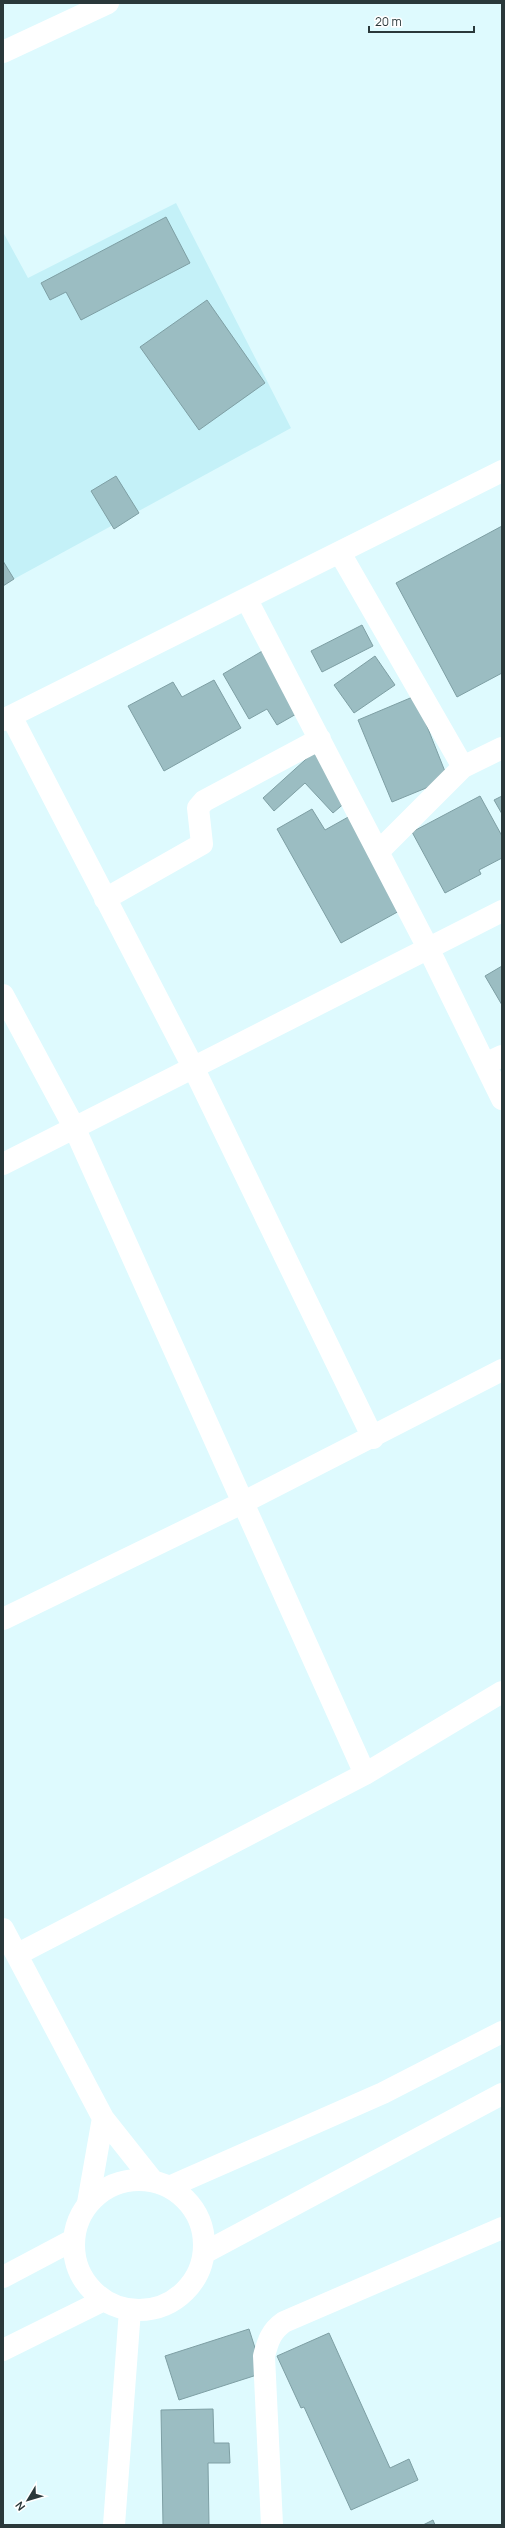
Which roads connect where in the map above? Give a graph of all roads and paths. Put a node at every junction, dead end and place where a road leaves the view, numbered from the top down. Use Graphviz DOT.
graph roads {
  1 [pos="108,3"];
  2 [pos="3,52"];
  3 [pos="502,471"];
  4 [pos="340,553"];
  5 [pos="247,600"];
  6 [pos="7,718"];
  7 [pos="320,739"];
  8 [pos="502,748"];
  9 [pos="463,767"];
  10 [pos="378,852"];
  11 [pos="105,899"];
  12 [pos="502,911"];
  13 [pos="428,948"];
  14 [pos="3,996"];
  15 [pos="493,1060"];
  16 [pos="193,1067"];
  17 [pos="502,1099"];
  18 [pos="74,1127"];
  19 [pos="3,1164"];
  20 [pos="502,1370"];
  21 [pos="373,1438"];
  22 [pos="242,1504"];
  23 [pos="3,1619"];
  24 [pos="502,1692"];
  25 [pos="365,1774"];
  26 [pos="3,1930"];
  27 [pos="18,1954"];
  28 [pos="502,2032"];
  29 [pos="502,2094"];
  30 [pos="103,2118"];
  31 [pos="161,2184"];
  32 [pos="88,2203"];
  33 [pos="502,2228"];
  34 [pos="73,2240"];
  35 [pos="204,2253"];
  36 [pos="3,2277"];
  37 [pos="104,2300"];
  38 [pos="130,2310"];
  39 [pos="3,2350"];
  40 [pos="114,2525"];
  41 [pos="272,2525"];
  1 -- 2 [label="main road"];
  3 -- 4 [label="main road"];
  4 -- 5 [label="main road"];
  4 -- 9 [label="main road"];
  5 -- 6 [label="main road"];
  5 -- 7 [label="main road"];
  6 -- 11 [label="main road"];
  7 -- 10 [label="main road"];
  7 -- 11 [label="main road"];
  8 -- 9 [label="main road"];
  9 -- 10 [label="main road"];
  10 -- 13 [label="main road"];
  11 -- 16 [label="main road"];
  12 -- 13 [label="main road"];
  13 -- 15 [label="main road"];
  13 -- 16 [label="main road"];
  14 -- 18 [label="main road"];
  15 -- 17 [label="main road"];
  16 -- 18 [label="main road"];
  16 -- 21 [label="main road"];
  18 -- 19 [label="main road"];
  18 -- 22 [label="main road"];
  20 -- 21 [label="main road"];
  21 -- 22 [label="main road"];
  22 -- 23 [label="main road"];
  22 -- 25 [label="main road"];
  24 -- 25 [label="main road"];
  25 -- 27 [label="main road"];
  26 -- 27 [label="main road"];
  27 -- 30 [label="main road"];
  28 -- 31 [label="main road"];
  29 -- 35 [label="main road"];
  30 -- 31 [label="main road"];
  30 -- 32 [label="main road"];
  31 -- 32 [label="main road"];
  31 -- 35 [label="main road"];
  32 -- 34 [label="main road"];
  33 -- 41 [label="main road"];
  34 -- 36 [label="main road"];
  34 -- 37 [label="main road"];
  35 -- 38 [label="main road"];
  37 -- 38 [label="main road"];
  37 -- 39 [label="main road"];
  38 -- 40 [label="main road"];
}
